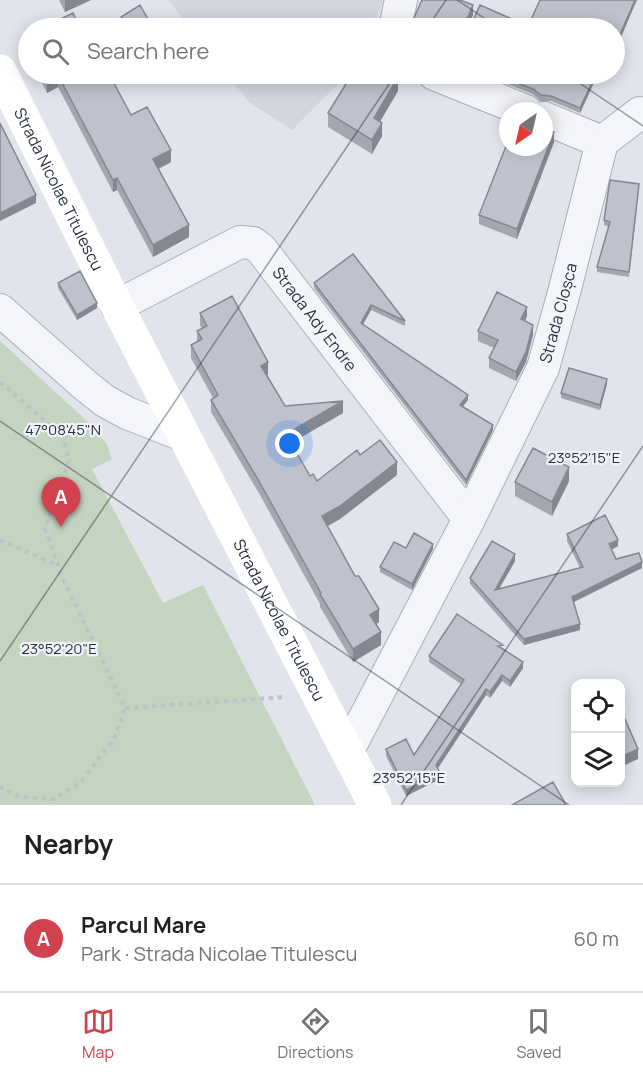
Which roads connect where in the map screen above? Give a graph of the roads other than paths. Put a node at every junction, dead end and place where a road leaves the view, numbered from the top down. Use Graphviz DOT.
graph roads {
  1 [pos="401,0"];
  2 [pos="397,18"];
  3 [pos="0,70"];
  4 [pos="459,84"];
  5 [pos="504,102"];
  6 [pos="642,115"];
  7 [pos="553,122"];
  8 [pos="602,142"];
  9 [pos="117,306"];
  10 [pos="0,310"];
  11 [pos="183,435"];
  12 [pos="469,519"];
  13 [pos="348,750"];
  14 [pos="375,805"];
  1 -- 2 [label="street"];
  3 -- 9 [label="main road, Strada Nicolae Titulescu"];
  4 -- 5 [label="street"];
  6 -- 8 [label="street"];
  7 -- 8 [label="street"];
  8 -- 12 [label="street, Strada Cloșca"];
  9 -- 11 [label="main road, Strada Nicolae Titulescu"];
  9 -- 12 [label="street, Strada Ady Endre"];
  10 -- 11 [label="street"];
  11 -- 13 [label="main road, Strada Nicolae Titulescu"];
  12 -- 13 [label="street, Strada Cloșca"];
  13 -- 14 [label="main road, Strada Nicolae Titulescu"];
}
